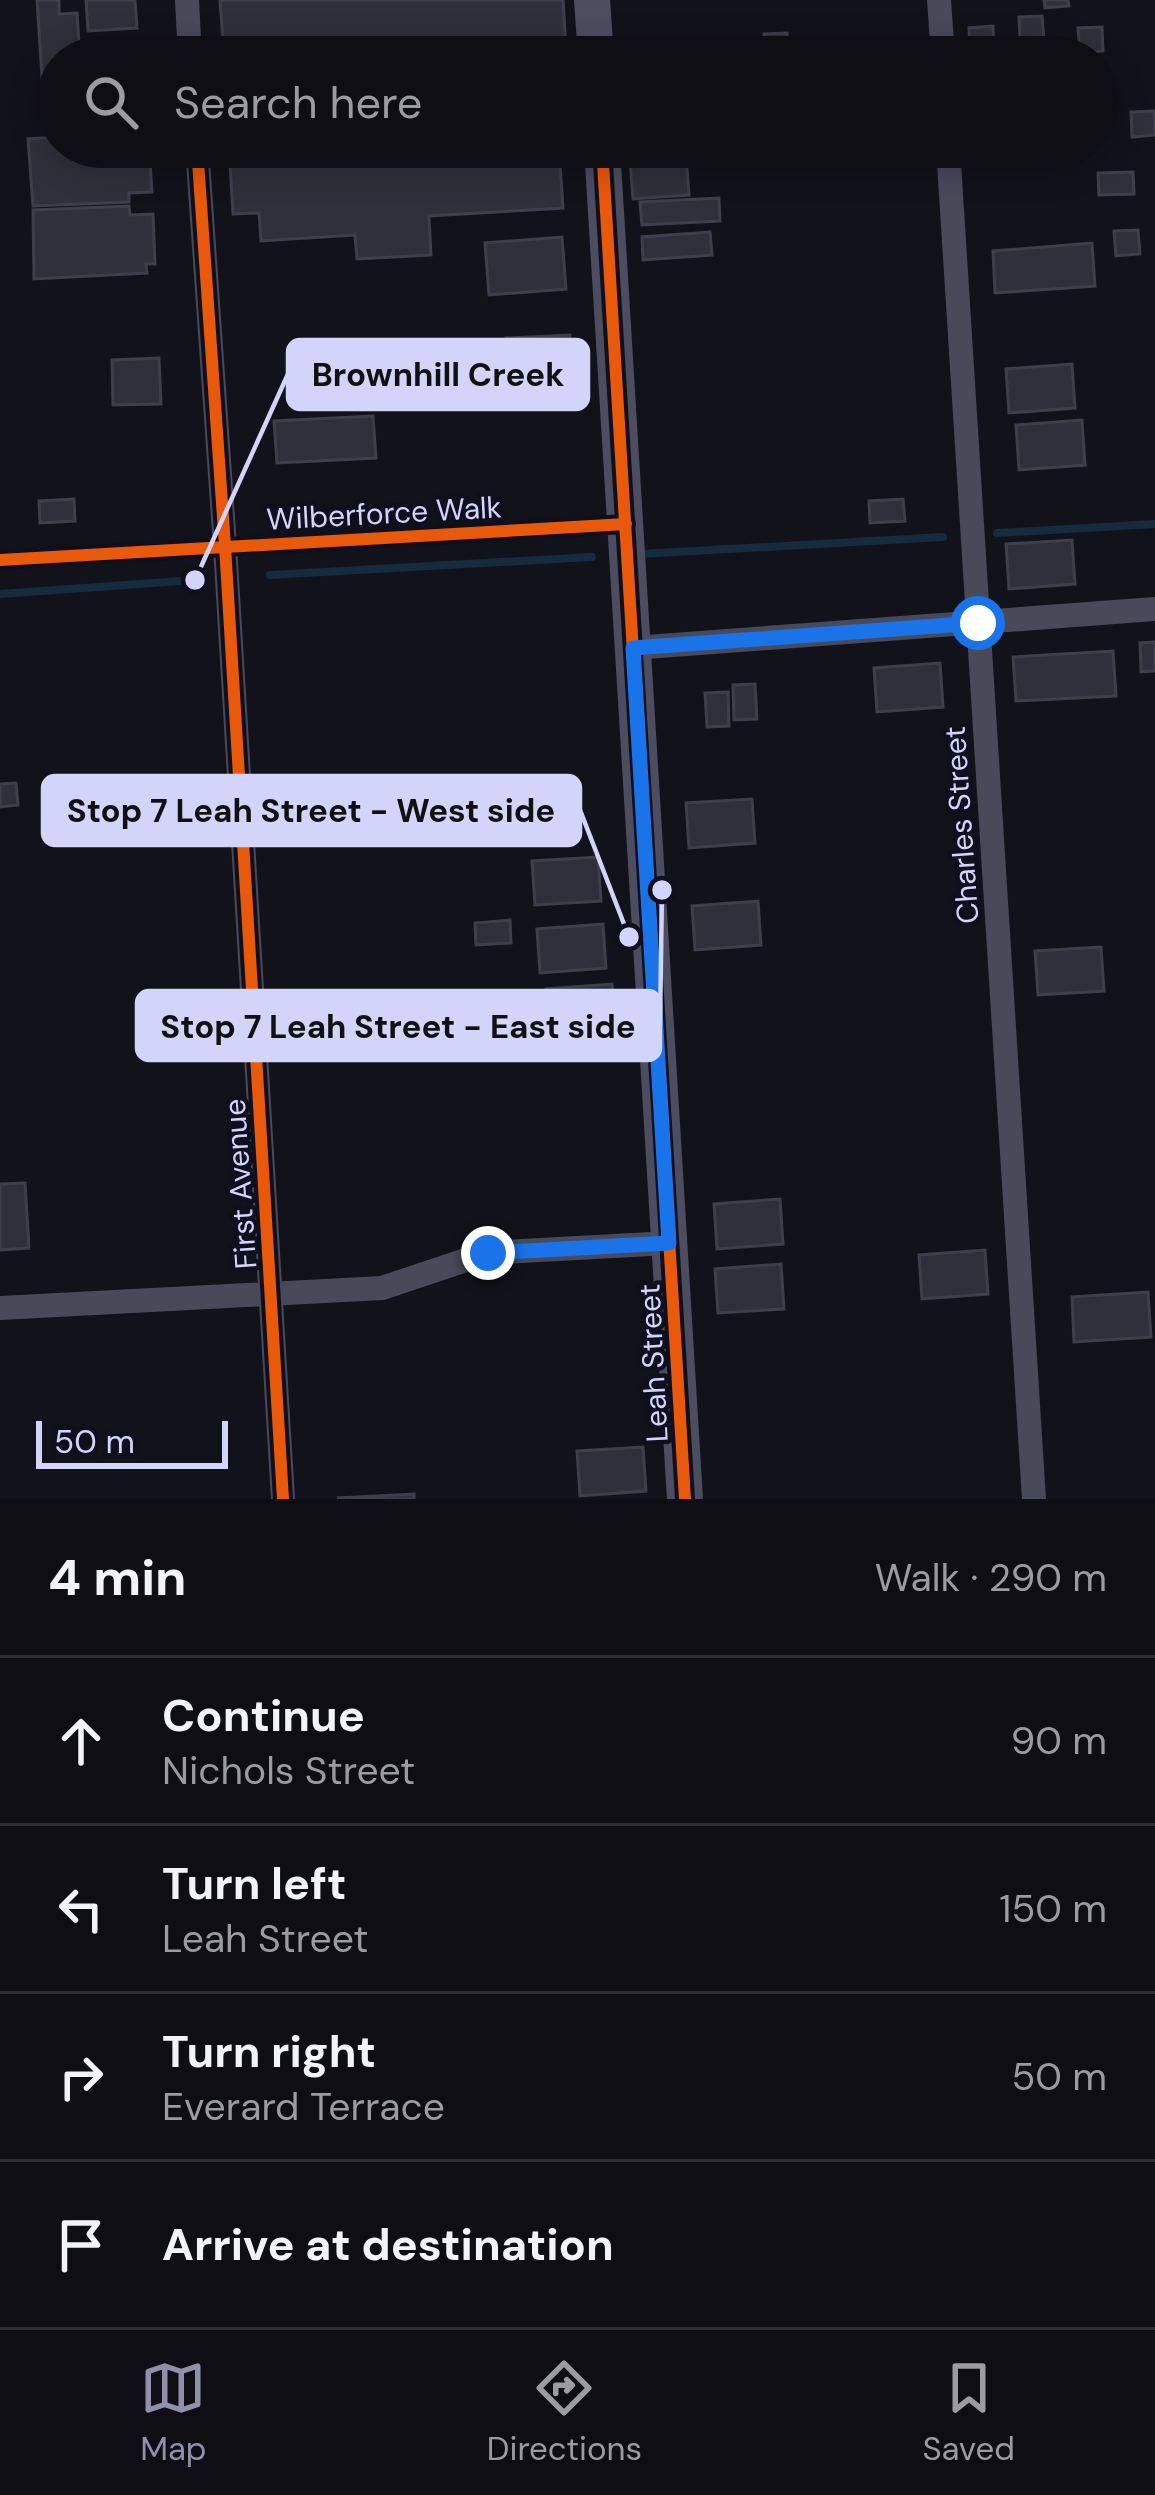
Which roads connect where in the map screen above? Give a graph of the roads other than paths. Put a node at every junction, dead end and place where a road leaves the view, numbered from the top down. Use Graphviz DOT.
graph roads {
  1 [pos="187,0"];
  2 [pos="592,0"];
  3 [pos="939,0"];
  4 [pos="189,36"];
  5 [pos="595,36"];
  6 [pos="942,36"];
  7 [pos="198,168"];
  8 [pos="603,168"];
  9 [pos="949,168"];
  10 [pos="1155,610"];
  11 [pos="978,623"];
  12 [pos="633,648"];
  13 [pos="669,1243"];
  14 [pos="271,1294"];
  15 [pos="0,1308"];
  16 [pos="283,1499"];
  17 [pos="685,1499"];
  18 [pos="1034,1499"];
  1 -- 4 [label="street"];
  2 -- 5 [label="street"];
  3 -- 6 [label="street"];
  7 -- 14 [label="street, First Avenue"];
  8 -- 12 [label="street, Leah Street"];
  9 -- 11 [label="street, Charles Street"];
  10 -- 11 [label="street"];
  11 -- 12 [label="street"];
  11 -- 18 [label="street, Charles Street"];
  12 -- 13 [label="street, Leah Street"];
  13 -- 14 [label="street"];
  13 -- 17 [label="street, Leah Street"];
  14 -- 15 [label="street"];
  14 -- 16 [label="street, First Avenue"];
}
